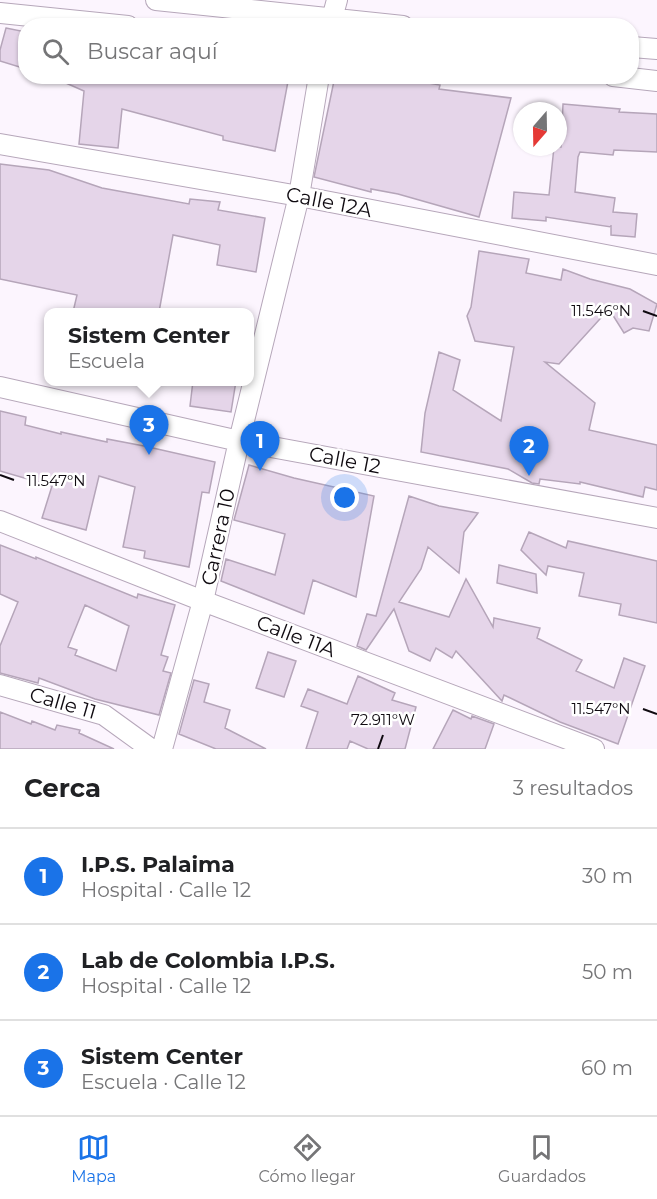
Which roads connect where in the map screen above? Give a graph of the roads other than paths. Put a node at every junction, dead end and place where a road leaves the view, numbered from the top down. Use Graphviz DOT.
graph roads {
  1 [pos="156,0"];
  2 [pos="337,0"];
  3 [pos="0,13"];
  4 [pos="49,18"];
  5 [pos="298,18"];
  6 [pos="331,18"];
  7 [pos="639,48"];
  8 [pos="657,49"];
  9 [pos="639,79"];
  10 [pos="657,81"];
  11 [pos="319,84"];
  12 [pos="0,144"];
  13 [pos="299,196"];
  14 [pos="657,265"];
  15 [pos="254,380"];
  16 [pos="252,386"];
  17 [pos="0,387"];
  18 [pos="239,441"];
  19 [pos="657,518"];
  20 [pos="0,521"];
  21 [pos="204,601"];
  22 [pos="0,685"];
  23 [pos="151,749"];
  24 [pos="162,749"];
  25 [pos="594,749"];
  1 -- 5 [label="street"];
  2 -- 6 [label="street"];
  3 -- 4 [label="street"];
  7 -- 8 [label="street"];
  9 -- 10 [label="street"];
  11 -- 13 [label="street, Carrera 10"];
  12 -- 13 [label="street, Calle 12A"];
  13 -- 14 [label="street, Calle 12A"];
  13 -- 15 [label="street, Carrera 10"];
  16 -- 18 [label="street, Carrera 10"];
  17 -- 18 [label="street, Calle 12"];
  18 -- 19 [label="street, Calle 12"];
  18 -- 21 [label="street, Carrera 10"];
  20 -- 21 [label="street, Calle 11A"];
  21 -- 24 [label="street, Carrera 10"];
  21 -- 25 [label="street, Calle 11A"];
  22 -- 23 [label="street, Calle 11"];
}
